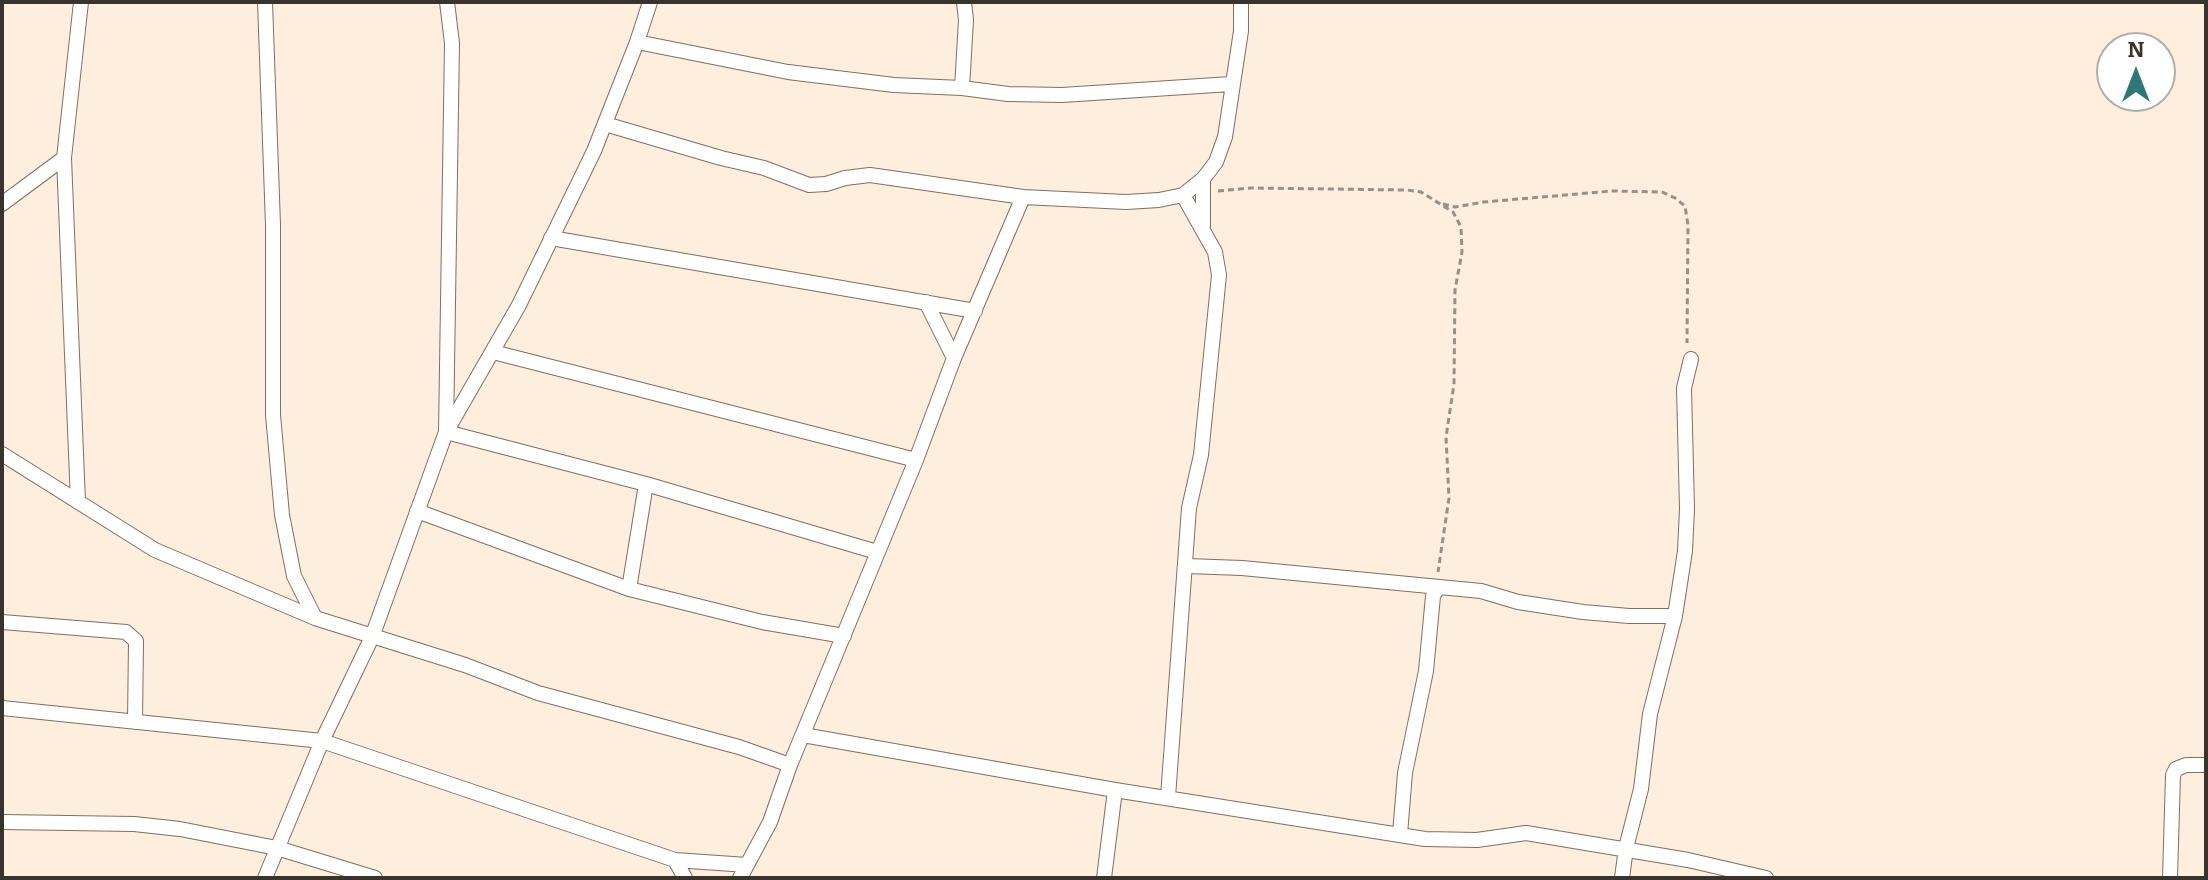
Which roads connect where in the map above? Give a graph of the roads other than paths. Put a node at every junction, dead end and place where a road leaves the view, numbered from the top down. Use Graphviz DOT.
graph roads {
  1 [pos="81,2"];
  2 [pos="447,2"];
  3 [pos="650,2"];
  4 [pos="964,2"];
  5 [pos="1241,2"];
  6 [pos="266,4"];
  7 [pos="637,42"];
  8 [pos="1231,84"];
  9 [pos="962,88"];
  10 [pos="605,124"];
  11 [pos="64,158"];
  12 [pos="1204,186"];
  13 [pos="1183,195"];
  14 [pos="1023,197"];
  15 [pos="2,204"];
  16 [pos="1203,226"];
  17 [pos="551,238"];
  18 [pos="926,302"];
  19 [pos="975,311"];
  20 [pos="493,352"];
  21 [pos="954,358"];
  22 [pos="1691,359"];
  23 [pos="446,432"];
  24 [pos="2,454"];
  25 [pos="916,460"];
  26 [pos="646,484"];
  27 [pos="78,502"];
  28 [pos="417,511"];
  29 [pos="877,552"];
  30 [pos="1187,566"];
  31 [pos="1438,587"];
  32 [pos="629,589"];
  33 [pos="1675,616"];
  34 [pos="315,618"];
  35 [pos="2,622"];
  36 [pos="844,636"];
  37 [pos="372,637"];
  38 [pos="2,708"];
  39 [pos="135,722"];
  40 [pos="803,735"];
  41 [pos="322,741"];
  42 [pos="790,765"];
  43 [pos="2206,765"];
  44 [pos="1115,790"];
  45 [pos="1168,797"];
  46 [pos="2,822"];
  47 [pos="1400,834"];
  48 [pos="277,848"];
  49 [pos="1626,848"];
  50 [pos="675,860"];
  51 [pos="744,872"];
  52 [pos="265,878"];
  53 [pos="375,878"];
  54 [pos="685,878"];
  55 [pos="1104,878"];
  56 [pos="1622,878"];
  57 [pos="1766,878"];
  58 [pos="2170,878"];
  1 -- 11 [label="street"];
  2 -- 23 [label="street"];
  3 -- 7 [label="street"];
  4 -- 9 [label="street"];
  5 -- 8 [label="street"];
  6 -- 34 [label="street"];
  7 -- 9 [label="street"];
  7 -- 10 [label="street"];
  8 -- 9 [label="street"];
  8 -- 12 [label="street"];
  10 -- 14 [label="street"];
  10 -- 17 [label="street"];
  11 -- 15 [label="street"];
  11 -- 27 [label="street"];
  12 -- 13 [label="street"];
  12 -- 16 [label="street"];
  13 -- 14 [label="street"];
  13 -- 16 [label="street"];
  14 -- 19 [label="street"];
  16 -- 30 [label="street"];
  17 -- 18 [label="street"];
  17 -- 20 [label="street"];
  18 -- 19 [label="street"];
  18 -- 21 [label="street"];
  19 -- 21 [label="street"];
  20 -- 23 [label="street"];
  20 -- 25 [label="street"];
  21 -- 25 [label="street"];
  22 -- 33 [label="street"];
  23 -- 26 [label="street"];
  23 -- 28 [label="street"];
  24 -- 27 [label="street"];
  25 -- 29 [label="street"];
  26 -- 29 [label="street"];
  26 -- 32 [label="street"];
  27 -- 34 [label="street"];
  28 -- 32 [label="street"];
  28 -- 37 [label="street"];
  29 -- 36 [label="street"];
  30 -- 31 [label="street"];
  30 -- 45 [label="street"];
  31 -- 33 [label="street"];
  31 -- 47 [label="street"];
  32 -- 36 [label="street"];
  33 -- 49 [label="street"];
  34 -- 37 [label="street"];
  35 -- 39 [label="street"];
  36 -- 40 [label="street"];
  37 -- 41 [label="street"];
  37 -- 42 [label="street"];
  38 -- 39 [label="street"];
  39 -- 41 [label="street"];
  40 -- 42 [label="street"];
  40 -- 44 [label="street"];
  41 -- 48 [label="street"];
  41 -- 50 [label="street"];
  42 -- 51 [label="street"];
  43 -- 58 [label="street"];
  44 -- 45 [label="street"];
  44 -- 55 [label="street"];
  45 -- 47 [label="street"];
  46 -- 48 [label="street"];
  47 -- 49 [label="street"];
  48 -- 52 [label="street"];
  48 -- 53 [label="street"];
  49 -- 56 [label="street"];
  49 -- 57 [label="street"];
  50 -- 51 [label="street"];
  50 -- 54 [label="street"];
}
